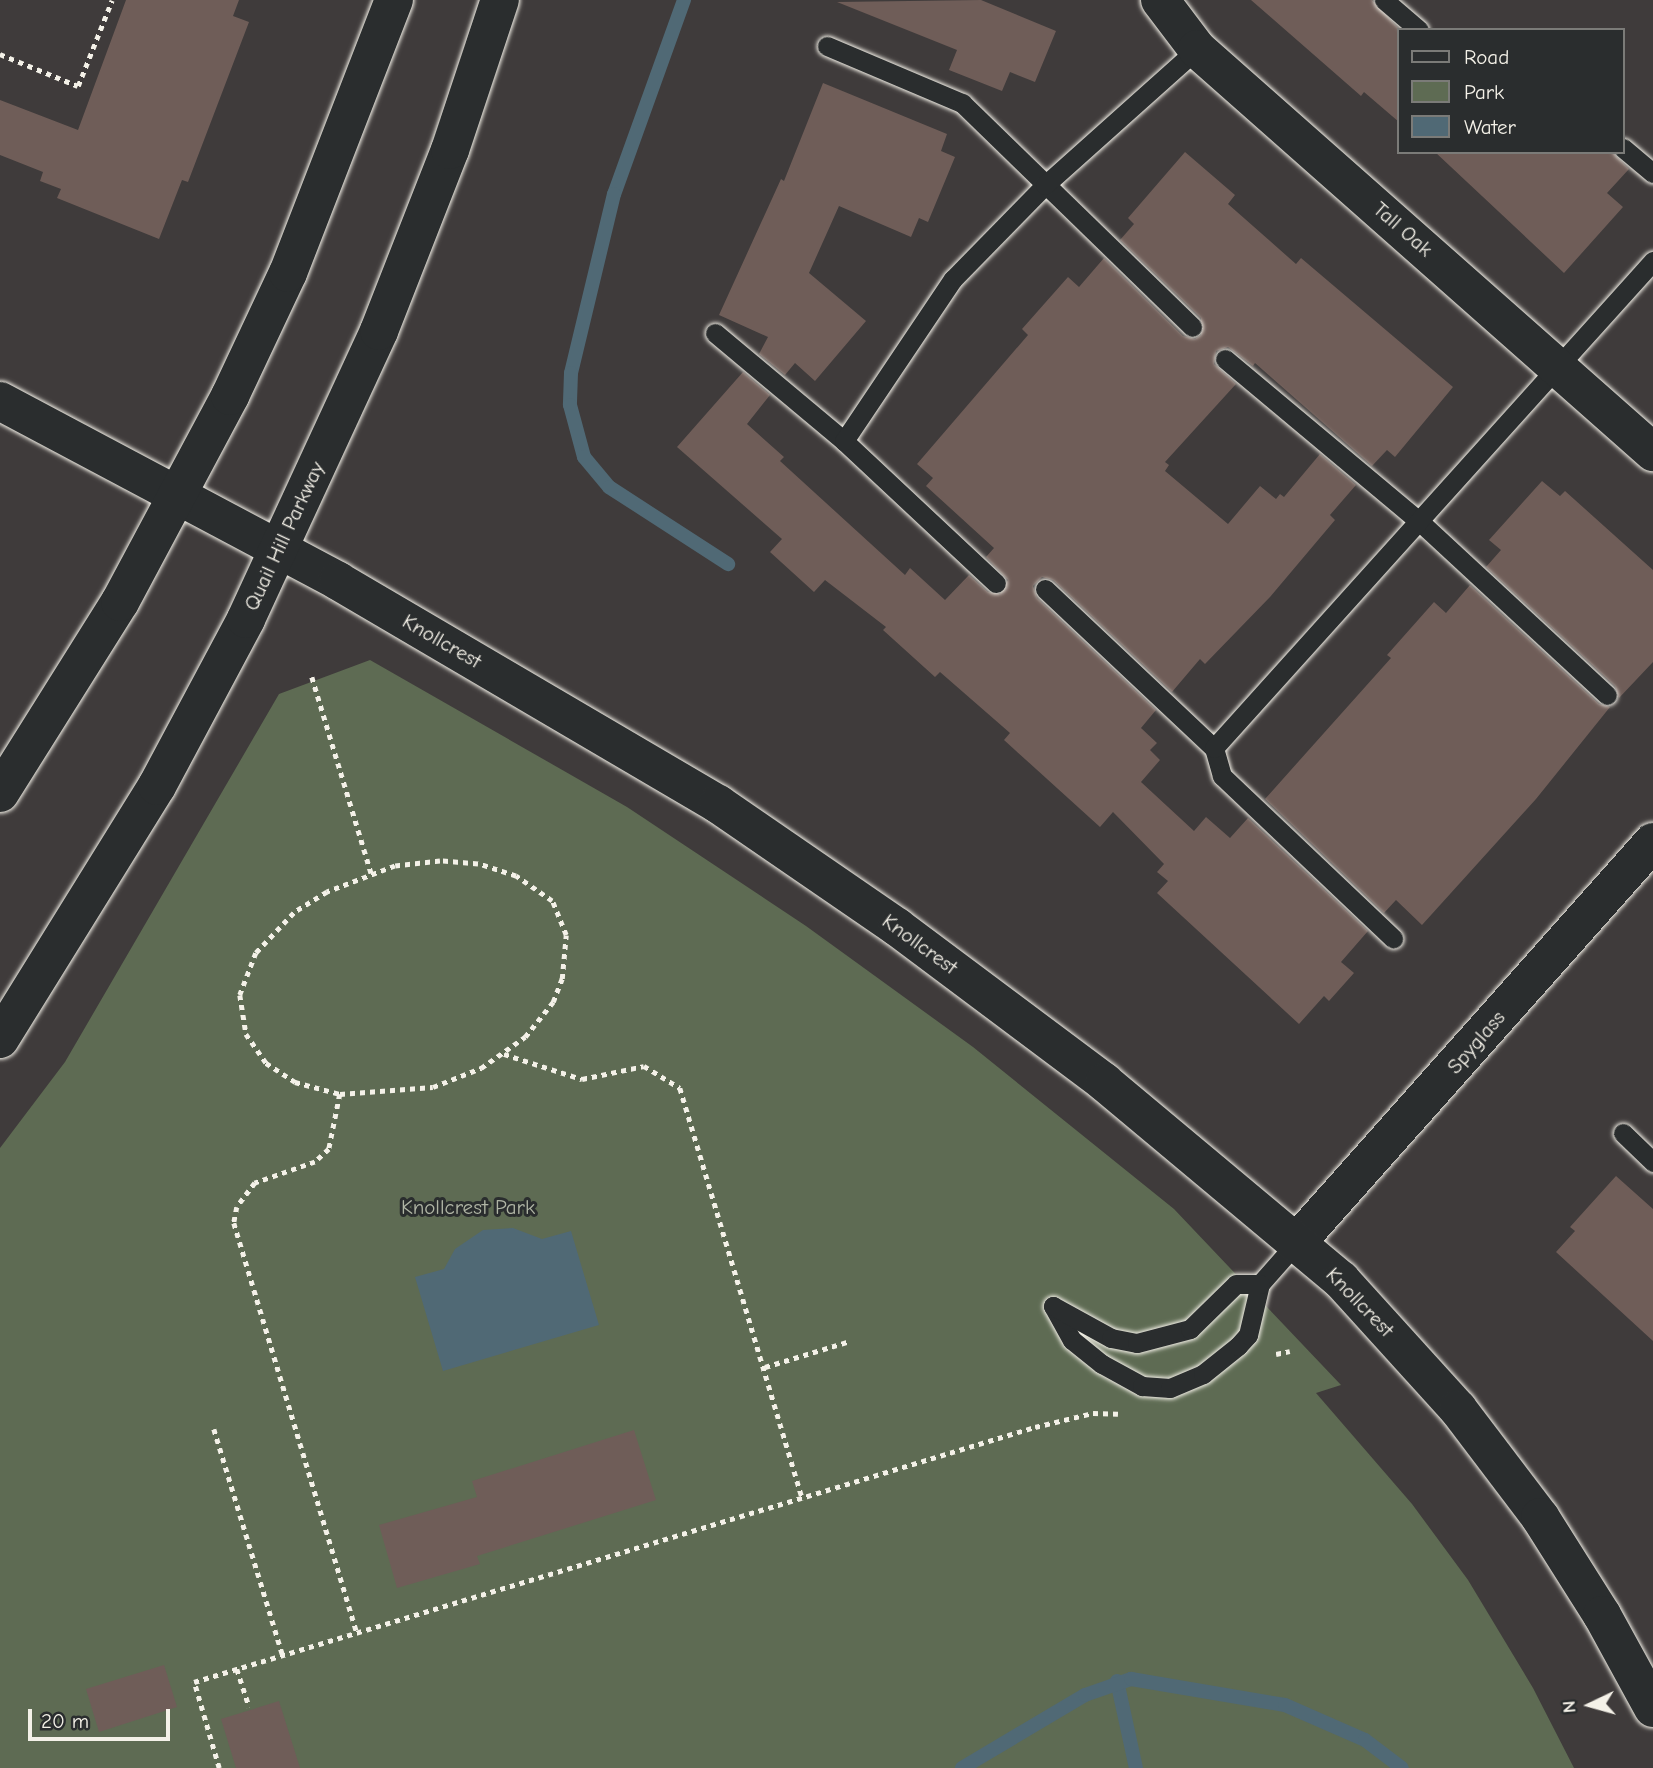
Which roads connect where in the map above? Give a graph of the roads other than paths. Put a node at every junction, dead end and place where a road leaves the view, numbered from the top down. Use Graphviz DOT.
graph roads {
  1 [pos="394,0"];
  2 [pos="500,0"];
  3 [pos="1160,0"];
  4 [pos="1384,0"];
  5 [pos="1417,28"];
  6 [pos="827,46"];
  7 [pos="1197,49"];
  8 [pos="1625,150"];
  9 [pos="1653,173"];
  10 [pos="1045,185"];
  11 [pos="1653,261"];
  12 [pos="1192,327"];
  13 [pos="715,333"];
  14 [pos="1225,359"];
  15 [pos="1559,366"];
  16 [pos="0,401"];
  17 [pos="844,441"];
  18 [pos="1653,452"];
  19 [pos="177,498"];
  20 [pos="1419,521"];
  21 [pos="278,550"];
  22 [pos="996,583"];
  23 [pos="1045,589"];
  24 [pos="1607,695"];
  25 [pos="1214,748"];
  26 [pos="0,793"];
  27 [pos="1653,842"];
  28 [pos="1393,938"];
  29 [pos="0,1039"];
  30 [pos="1623,1133"];
  31 [pos="1653,1162"];
  32 [pos="1298,1241"];
  33 [pos="1261,1284"];
  34 [pos="1653,1708"];
  1 -- 19 [label="street"];
  2 -- 21 [label="street, Quail Hill Parkway"];
  3 -- 7 [label="street, Tall Oak"];
  4 -- 5 [label="lane"];
  6 -- 10 [label="lane"];
  7 -- 10 [label="lane"];
  7 -- 15 [label="street, Tall Oak"];
  8 -- 9 [label="lane"];
  10 -- 12 [label="lane"];
  10 -- 17 [label="lane"];
  11 -- 15 [label="lane"];
  13 -- 17 [label="lane"];
  14 -- 20 [label="lane"];
  15 -- 18 [label="street, Tall Oak"];
  15 -- 20 [label="lane"];
  16 -- 19 [label="street, Knollcrest"];
  17 -- 22 [label="lane"];
  19 -- 21 [label="street, Knollcrest"];
  19 -- 26 [label="street"];
  20 -- 24 [label="lane"];
  20 -- 25 [label="lane"];
  21 -- 29 [label="street, Quail Hill Parkway"];
  21 -- 32 [label="street, Knollcrest"];
  23 -- 25 [label="lane"];
  25 -- 28 [label="lane"];
  27 -- 32 [label="street, Spyglass"];
  30 -- 31 [label="lane"];
  32 -- 33 [label="lane"];
  32 -- 34 [label="street, Knollcrest"];
  33 -- 33 [label="lane"];
}
